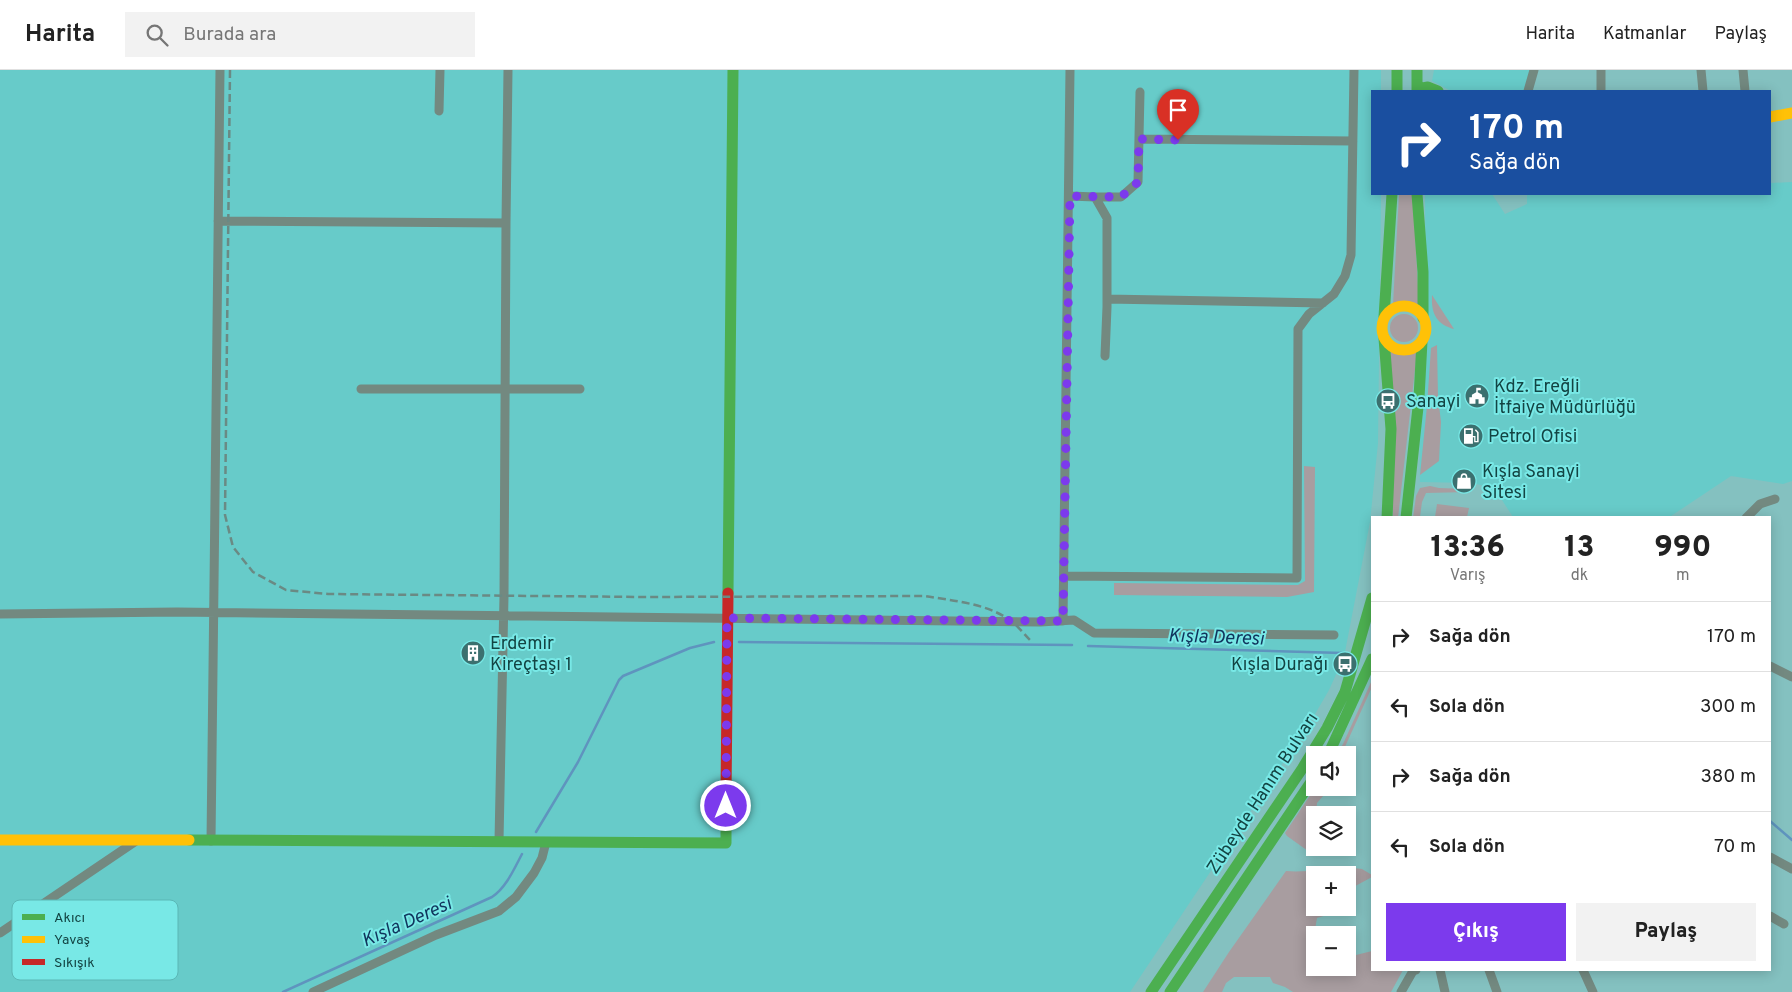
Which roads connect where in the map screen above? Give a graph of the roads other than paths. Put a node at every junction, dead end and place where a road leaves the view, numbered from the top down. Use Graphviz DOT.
graph roads {
  1 [pos="220,70"];
  2 [pos="440,70"];
  3 [pos="508,70"];
  4 [pos="733,70"];
  5 [pos="1070,70"];
  6 [pos="1354,70"];
  7 [pos="1397,70"];
  8 [pos="1417,70"];
  9 [pos="1534,70"];
  10 [pos="1601,70"];
  11 [pos="1701,70"];
  12 [pos="1743,70"];
  13 [pos="1397,90"];
  14 [pos="1417,90"];
  15 [pos="1436,90"];
  16 [pos="1528,90"];
  17 [pos="1601,90"];
  18 [pos="1703,90"];
  19 [pos="1744,90"];
  20 [pos="1140,92"];
  21 [pos="439,111"];
  22 [pos="1792,113"];
  23 [pos="1771,117"];
  24 [pos="1139,139"];
  25 [pos="1353,141"];
  26 [pos="1392,195"];
  27 [pos="1417,195"];
  28 [pos="1070,196"];
  29 [pos="1095,197"];
  30 [pos="218,221"];
  31 [pos="506,223"];
  32 [pos="1107,299"];
  33 [pos="1323,303"];
  34 [pos="1384,317"];
  35 [pos="1423,318"];
  36 [pos="1384,338"];
  37 [pos="1422,341"];
  38 [pos="1105,356"];
  39 [pos="361,389"];
  40 [pos="580,389"];
  41 [pos="505,390"];
  42 [pos="1775,499"];
  43 [pos="1387,516"];
  44 [pos="1406,516"];
  45 [pos="1748,516"];
  46 [pos="1064,576"];
  47 [pos="1371,601"];
  48 [pos="215,613"];
  49 [pos="0,614"];
  50 [pos="504,616"];
  51 [pos="727,618"];
  52 [pos="1063,621"];
  53 [pos="1334,635"];
  54 [pos="1371,662"];
  55 [pos="1771,666"];
  56 [pos="1792,677"];
  57 [pos="1332,746"];
  58 [pos="1306,789"];
  59 [pos="0,840"];
  60 [pos="136,841"];
  61 [pos="211,841"];
  62 [pos="499,841"];
  63 [pos="546,842"];
  64 [pos="1771,858"];
  65 [pos="1792,869"];
  66 [pos="49,900"];
  67 [pos="1771,917"];
  68 [pos="1784,924"];
  69 [pos="12,925"];
  70 [pos="0,933"];
  71 [pos="1415,971"];
  72 [pos="1440,971"];
  73 [pos="1489,971"];
  74 [pos="1583,971"];
  75 [pos="313,992"];
  76 [pos="1151,992"];
  77 [pos="1170,992"];
  78 [pos="1401,992"];
  79 [pos="1445,992"];
  80 [pos="1496,992"];
  81 [pos="1593,992"];
  1 -- 30 [label="street"];
  2 -- 21 [label="street"];
  3 -- 31 [label="street"];
  4 -- 51 [label="main road"];
  5 -- 28 [label="street"];
  6 -- 25 [label="street"];
  7 -- 13 [label="main road"];
  8 -- 14 [label="main road"];
  9 -- 16 [label="street"];
  10 -- 17 [label="street"];
  11 -- 18 [label="street"];
  12 -- 19 [label="street"];
  14 -- 15 [label="main road"];
  20 -- 24 [label="street"];
  22 -- 23 [label="main road"];
  24 -- 25 [label="street"];
  24 -- 29 [label="street"];
  25 -- 33 [label="street"];
  26 -- 34 [label="main road"];
  27 -- 35 [label="main road"];
  28 -- 29 [label="street"];
  28 -- 46 [label="street"];
  29 -- 32 [label="street"];
  30 -- 31 [label="street"];
  30 -- 48 [label="street"];
  31 -- 41 [label="street"];
  32 -- 33 [label="street"];
  32 -- 38 [label="street"];
  33 -- 46 [label="street"];
  34 -- 35 [label="main road"];
  34 -- 36 [label="main road"];
  35 -- 37 [label="main road"];
  36 -- 37 [label="main road"];
  36 -- 43 [label="main road"];
  37 -- 44 [label="main road"];
  39 -- 41 [label="street"];
  40 -- 41 [label="street"];
  41 -- 50 [label="street"];
  42 -- 45 [label="street"];
  46 -- 52 [label="street"];
  47 -- 76 [label="main road, Zübeyde Hanım Bulvarı"];
  48 -- 49 [label="street"];
  48 -- 50 [label="street"];
  48 -- 61 [label="street"];
  50 -- 51 [label="street"];
  50 -- 62 [label="street"];
  51 -- 52 [label="street"];
  51 -- 63 [label="main road"];
  52 -- 53 [label="street"];
  54 -- 57 [label="main road, Zübeyde Hanım Bulvarı"];
  55 -- 56 [label="street"];
  58 -- 77 [label="main road, Zübeyde Hanım Bulvarı"];
  59 -- 60 [label="main road"];
  60 -- 61 [label="main road"];
  60 -- 66 [label="street"];
  61 -- 62 [label="main road"];
  62 -- 63 [label="main road"];
  63 -- 75 [label="street"];
  64 -- 65 [label="street"];
  67 -- 68 [label="street"];
  69 -- 70 [label="street"];
  71 -- 78 [label="street"];
  72 -- 79 [label="street"];
  73 -- 80 [label="street"];
  74 -- 81 [label="street"];
}
